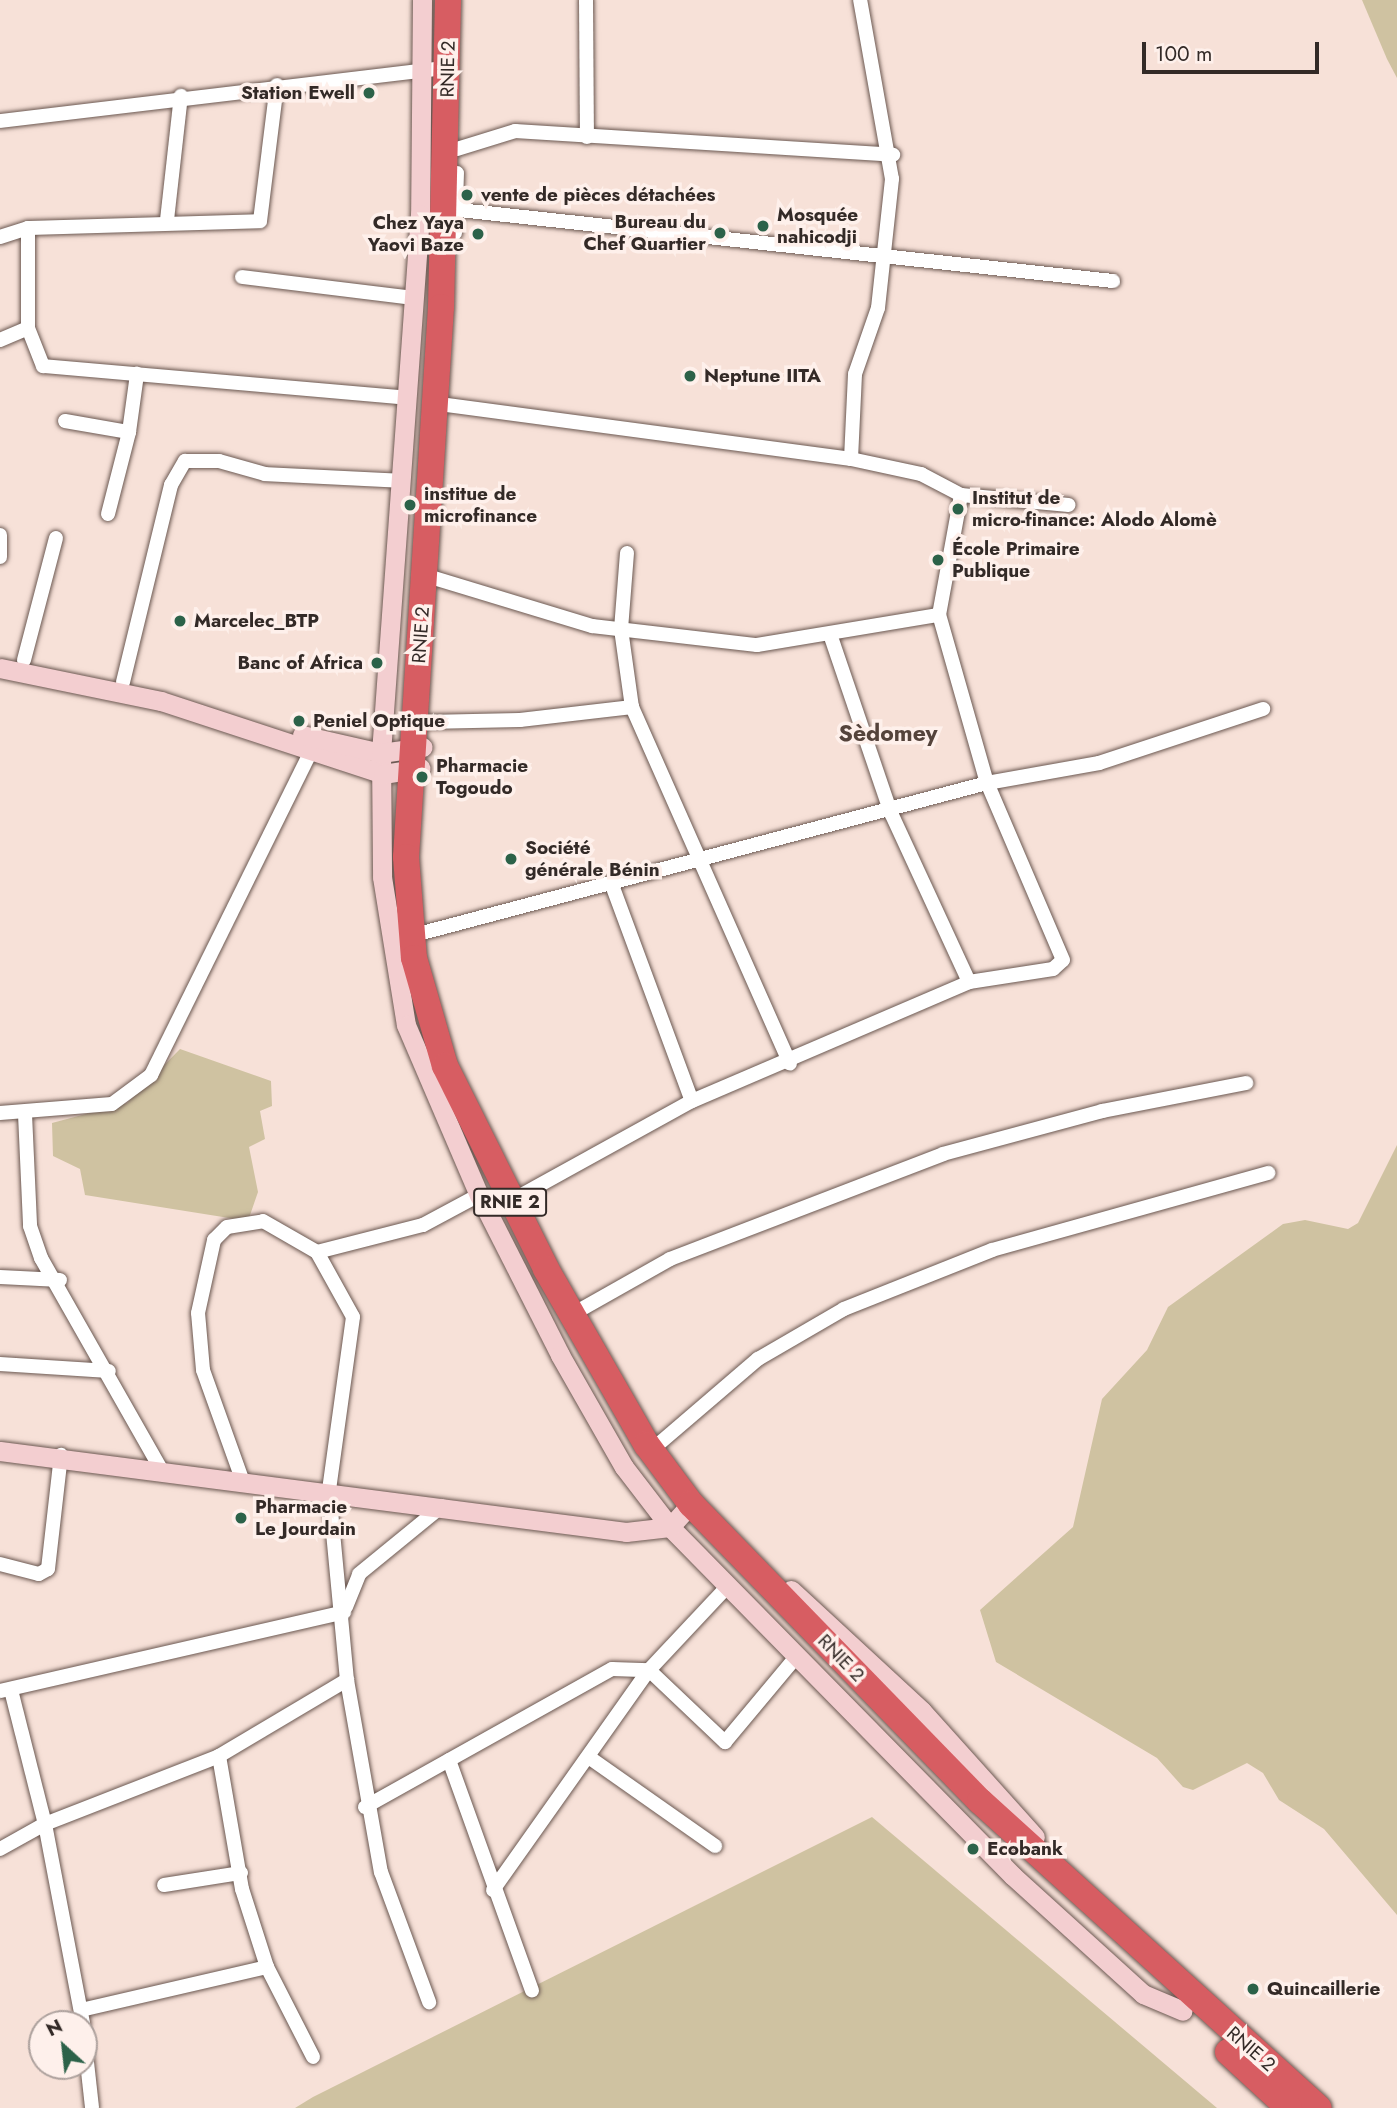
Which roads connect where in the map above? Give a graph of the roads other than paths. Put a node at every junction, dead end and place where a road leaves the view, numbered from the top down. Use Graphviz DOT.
graph roads {
  1 [pos="422,0"];
  2 [pos="435,0"];
  3 [pos="448,0"];
  4 [pos="460,0"];
  5 [pos="586,0"];
  6 [pos="860,0"];
  7 [pos="428,69"];
  8 [pos="277,85"];
  9 [pos="181,96"];
  10 [pos="0,121"];
  11 [pos="587,136"];
  12 [pos="457,149"];
  13 [pos="893,155"];
  14 [pos="451,209"];
  15 [pos="167,220"];
  16 [pos="29,228"];
  17 [pos="0,237"];
  18 [pos="885,253"];
  19 [pos="242,277"];
  20 [pos="1113,281"];
  21 [pos="414,298"];
  22 [pos="27,328"];
  23 [pos="0,340"];
  24 [pos="136,374"];
  25 [pos="409,398"];
  26 [pos="447,405"];
  27 [pos="65,421"];
  28 [pos="129,432"];
  29 [pos="851,460"];
  30 [pos="403,481"];
  31 [pos="961,495"];
  32 [pos="1069,505"];
  33 [pos="108,513"];
  34 [pos="0,535"];
  35 [pos="56,538"];
  36 [pos="627,554"];
  37 [pos="0,557"];
  38 [pos="434,578"];
  39 [pos="939,615"];
  40 [pos="621,629"];
  41 [pos="831,637"];
  42 [pos="0,655"];
  43 [pos="24,660"];
  44 [pos="0,668"];
  45 [pos="123,682"];
  46 [pos="632,707"];
  47 [pos="1263,709"];
  48 [pos="426,722"];
  49 [pos="312,750"];
  50 [pos="403,760"];
  51 [pos="987,783"];
  52 [pos="891,813"];
  53 [pos="704,860"];
  54 [pos="612,885"];
  55 [pos="422,933"];
  56 [pos="969,982"];
  57 [pos="790,1064"];
  58 [pos="1246,1083"];
  59 [pos="692,1101"];
  60 [pos="0,1112"];
  61 [pos="25,1114"];
  62 [pos="1268,1173"];
  63 [pos="479,1195"];
  64 [pos="518,1197"];
  65 [pos="317,1252"];
  66 [pos="0,1277"];
  67 [pos="60,1280"];
  68 [pos="580,1310"];
  69 [pos="0,1364"];
  70 [pos="109,1371"];
  71 [pos="661,1442"];
  72 [pos="0,1451"];
  73 [pos="61,1455"];
  74 [pos="161,1469"];
  75 [pos="242,1479"];
  76 [pos="329,1490"];
  77 [pos="442,1506"];
  78 [pos="681,1516"];
  79 [pos="0,1564"];
  80 [pos="726,1587"];
  81 [pos="344,1612"];
  82 [pos="797,1656"];
  83 [pos="649,1670"];
  84 [pos="347,1680"];
  85 [pos="5,1691"];
  86 [pos="219,1756"];
  87 [pos="590,1758"];
  88 [pos="449,1760"];
  89 [pos="365,1807"];
  90 [pos="46,1824"];
  91 [pos="715,1846"];
  92 [pos="0,1849"];
  93 [pos="241,1872"];
  94 [pos="164,1885"];
  95 [pos="493,1890"];
  96 [pos="267,1968"];
  97 [pos="532,1991"];
  98 [pos="429,2002"];
  99 [pos="1191,2007"];
  100 [pos="81,2010"];
  101 [pos="98,2013"];
  102 [pos="313,2057"];
  103 [pos="89,2080"];
  104 [pos="92,2108"];
  105 [pos="1289,2108"];
  106 [pos="1318,2108"];
  1 -- 7 [label="street"];
  2 -- 7 [label="highway, RNIE 2 / RNIE 2"];
  3 -- 14 [label="highway, RNIE 2 / RNIE 2"];
  4 -- 12 [label="street"];
  5 -- 11 [label="street"];
  6 -- 13 [label="street"];
  7 -- 8 [label="street"];
  7 -- 21 [label="street"];
  7 -- 50 [label="highway, RNIE 2 / RNIE 2"];
  8 -- 9 [label="street"];
  8 -- 15 [label="street"];
  9 -- 10 [label="street"];
  9 -- 15 [label="street"];
  11 -- 12 [label="street"];
  11 -- 13 [label="street"];
  12 -- 14 [label="street"];
  13 -- 18 [label="street"];
  14 -- 18 [label="street"];
  14 -- 26 [label="street"];
  14 -- 50 [label="highway, RNIE 2 / RNIE 2"];
  15 -- 16 [label="street"];
  16 -- 17 [label="street"];
  16 -- 22 [label="street"];
  18 -- 20 [label="street"];
  18 -- 29 [label="street"];
  19 -- 21 [label="street"];
  21 -- 25 [label="street"];
  22 -- 23 [label="street"];
  22 -- 24 [label="street"];
  24 -- 25 [label="street"];
  24 -- 28 [label="street"];
  25 -- 30 [label="street"];
  26 -- 29 [label="street"];
  26 -- 38 [label="street"];
  27 -- 28 [label="street"];
  28 -- 33 [label="street"];
  29 -- 31 [label="street"];
  30 -- 45 [label="street"];
  30 -- 50 [label="street"];
  31 -- 32 [label="street"];
  31 -- 39 [label="street"];
  34 -- 37 [label="street"];
  35 -- 43 [label="street"];
  36 -- 40 [label="street"];
  38 -- 40 [label="street"];
  38 -- 48 [label="street"];
  39 -- 41 [label="street"];
  39 -- 51 [label="street"];
  40 -- 41 [label="street"];
  40 -- 46 [label="street"];
  41 -- 52 [label="street"];
  42 -- 43 [label="street"];
  43 -- 45 [label="street"];
  44 -- 49 [label="street"];
  45 -- 50 [label="street"];
  46 -- 48 [label="street"];
  46 -- 53 [label="street"];
  47 -- 51 [label="street"];
  48 -- 50 [label="street"];
  49 -- 50 [label="street"];
  49 -- 61 [label="street"];
  50 -- 55 [label="street"];
  50 -- 63 [label="street"];
  50 -- 78 [label="highway, RNIE 2 / RNIE 2"];
  51 -- 52 [label="street"];
  51 -- 56 [label="street"];
  52 -- 53 [label="street"];
  52 -- 56 [label="street"];
  53 -- 54 [label="street"];
  53 -- 57 [label="street"];
  54 -- 55 [label="street"];
  54 -- 59 [label="street"];
  55 -- 64 [label="street"];
  56 -- 57 [label="street"];
  57 -- 59 [label="street"];
  58 -- 68 [label="street"];
  59 -- 64 [label="street"];
  60 -- 61 [label="street"];
  61 -- 67 [label="street"];
  62 -- 71 [label="street"];
  63 -- 65 [label="street"];
  63 -- 78 [label="street"];
  64 -- 68 [label="street"];
  65 -- 75 [label="street"];
  65 -- 76 [label="street"];
  66 -- 67 [label="street"];
  67 -- 70 [label="street"];
  68 -- 71 [label="street"];
  69 -- 70 [label="street"];
  70 -- 74 [label="street"];
  71 -- 99 [label="street"];
  72 -- 73 [label="street"];
  73 -- 74 [label="street"];
  73 -- 79 [label="street"];
  74 -- 75 [label="street"];
  75 -- 76 [label="street"];
  76 -- 77 [label="street"];
  76 -- 81 [label="street"];
  77 -- 78 [label="street"];
  77 -- 81 [label="street"];
  78 -- 80 [label="street"];
  78 -- 99 [label="highway, RNIE 2 / RNIE 2"];
  80 -- 82 [label="street"];
  80 -- 83 [label="street"];
  81 -- 84 [label="street"];
  81 -- 85 [label="street"];
  82 -- 83 [label="street"];
  82 -- 99 [label="street"];
  83 -- 87 [label="street"];
  83 -- 88 [label="street"];
  84 -- 86 [label="street"];
  84 -- 89 [label="street"];
  85 -- 90 [label="street"];
  86 -- 90 [label="street"];
  86 -- 93 [label="street"];
  87 -- 91 [label="street"];
  87 -- 95 [label="street"];
  88 -- 89 [label="street"];
  88 -- 95 [label="street"];
  89 -- 98 [label="street"];
  90 -- 92 [label="street"];
  90 -- 100 [label="street"];
  93 -- 94 [label="street"];
  93 -- 96 [label="street"];
  95 -- 97 [label="street"];
  96 -- 101 [label="street"];
  96 -- 102 [label="street"];
  99 -- 105 [label="highway, RNIE 2 / RNIE 2"];
  99 -- 106 [label="highway, RNIE 2 / RNIE 2"];
  103 -- 104 [label="street"];
}
